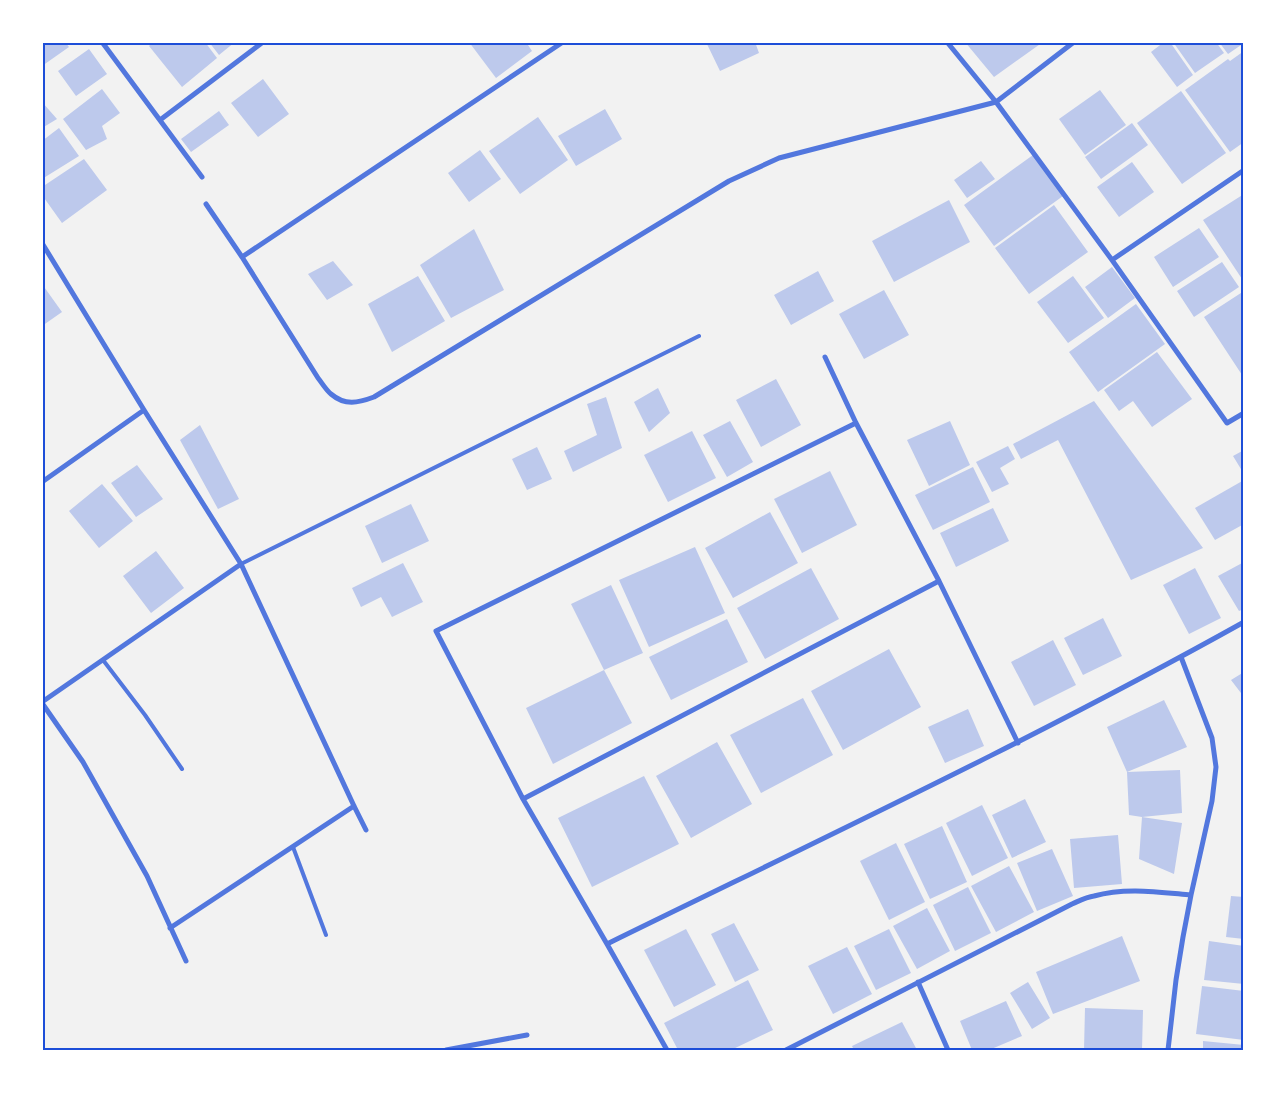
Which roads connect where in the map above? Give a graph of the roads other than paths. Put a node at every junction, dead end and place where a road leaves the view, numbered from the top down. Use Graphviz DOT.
graph roads {
  1 [pos="102,42"];
  2 [pos="263,42"];
  3 [pos="563,42"];
  4 [pos="947,42"];
  5 [pos="1074,42"];
  6 [pos="996,102"];
  7 [pos="160,120"];
  8 [pos="1244,170"];
  9 [pos="202,177"];
  10 [pos="206,204"];
  11 [pos="42,243"];
  12 [pos="242,257"];
  13 [pos="1112,260"];
  14 [pos="699,336"];
  15 [pos="825,357"];
  16 [pos="144,410"];
  17 [pos="1244,413"];
  18 [pos="856,423"];
  19 [pos="42,482"];
  20 [pos="241,564"];
  21 [pos="939,581"];
  22 [pos="1244,622"];
  23 [pos="1181,657"];
  24 [pos="103,660"];
  25 [pos="42,702"];
  26 [pos="1018,743"];
  27 [pos="182,768"];
  28 [pos="523,800"];
  29 [pos="354,806"];
  30 [pos="366,830"];
  31 [pos="293,847"];
  32 [pos="1190,895"];
  33 [pos="170,928"];
  34 [pos="326,935"];
  35 [pos="607,944"];
  36 [pos="186,961"];
  37 [pos="918,982"];
  38 [pos="527,1035"];
  39 [pos="446,1050"];
  40 [pos="667,1050"];
  41 [pos="786,1050"];
  42 [pos="948,1050"];
  43 [pos="1168,1050"];
  1 -- 7 [label="street"];
  2 -- 7 [label="street"];
  3 -- 12 [label="street"];
  4 -- 6 [label="street"];
  5 -- 6 [label="street"];
  6 -- 12 [label="street"];
  6 -- 13 [label="street"];
  7 -- 9 [label="street"];
  8 -- 13 [label="street"];
  10 -- 12 [label="street"];
  11 -- 16 [label="street"];
  13 -- 17 [label="street"];
  14 -- 20 [label="lane"];
  15 -- 18 [label="street"];
  16 -- 19 [label="street"];
  16 -- 20 [label="street"];
  18 -- 21 [label="street"];
  18 -- 28 [label="street"];
  20 -- 24 [label="street"];
  20 -- 29 [label="street"];
  21 -- 26 [label="street"];
  21 -- 28 [label="street"];
  22 -- 23 [label="street"];
  23 -- 26 [label="street"];
  23 -- 32 [label="street"];
  24 -- 25 [label="street"];
  24 -- 27 [label="lane"];
  25 -- 33 [label="street"];
  26 -- 35 [label="street"];
  28 -- 35 [label="street"];
  29 -- 30 [label="street"];
  29 -- 31 [label="street"];
  31 -- 33 [label="street"];
  31 -- 34 [label="lane"];
  32 -- 37 [label="street"];
  32 -- 43 [label="street"];
  33 -- 36 [label="street"];
  35 -- 40 [label="street"];
  37 -- 41 [label="street"];
  37 -- 42 [label="street"];
  38 -- 39 [label="street"];
}
